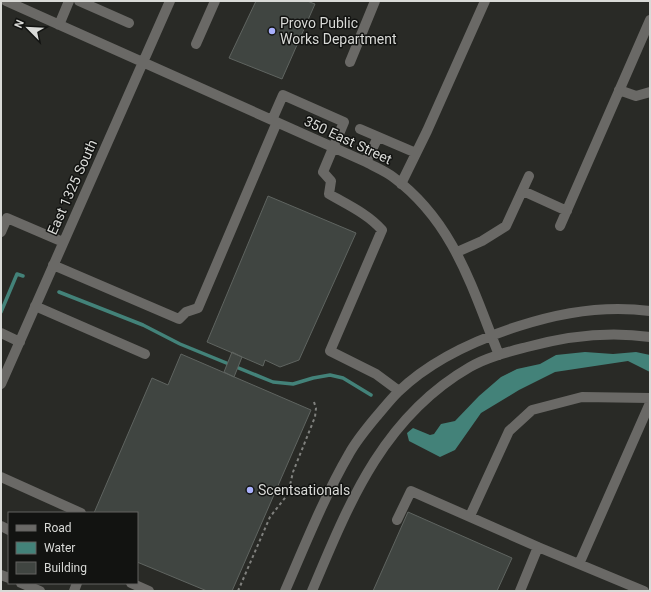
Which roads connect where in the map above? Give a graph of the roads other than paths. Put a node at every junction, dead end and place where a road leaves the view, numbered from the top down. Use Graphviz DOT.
graph roads {
  1 [pos="6,1"];
  2 [pos="69,1"];
  3 [pos="79,1"];
  4 [pos="170,1"];
  5 [pos="215,1"];
  6 [pos="375,1"];
  7 [pos="484,1"];
  8 [pos="17,3"];
  9 [pos="650,20"];
  10 [pos="129,23"];
  11 [pos="59,25"];
  12 [pos="196,44"];
  13 [pos="350,62"];
  14 [pos="143,63"];
  15 [pos="619,90"];
  16 [pos="650,92"];
  17 [pos="275,121"];
  18 [pos="360,129"];
  19 [pos="378,137"];
  20 [pos="332,147"];
  21 [pos="416,153"];
  22 [pos="366,162"];
  23 [pos="529,176"];
  24 [pos="401,184"];
  25 [pos="523,191"];
  26 [pos="566,211"];
  27 [pos="560,226"];
  28 [pos="1,232"];
  29 [pos="63,242"];
  30 [pos="457,252"];
  31 [pos="53,266"];
  32 [pos="35,306"];
  33 [pos="650,311"];
  34 [pos="1,333"];
  35 [pos="491,335"];
  36 [pos="650,337"];
  37 [pos="20,342"];
  38 [pos="145,354"];
  39 [pos="499,355"];
  40 [pos="1,384"];
  41 [pos="399,391"];
  42 [pos="650,398"];
  43 [pos="650,403"];
  44 [pos="1,477"];
  45 [pos="79,512"];
  46 [pos="470,516"];
  47 [pos="396,520"];
  48 [pos="538,546"];
  49 [pos="579,564"];
  50 [pos="23,584"];
  51 [pos="133,584"];
  52 [pos="40,591"];
  53 [pos="149,591"];
  54 [pos="285,591"];
  55 [pos="312,591"];
  56 [pos="520,591"];
  57 [pos="644,591"];
  1 -- 8 [label="street, 350 East Street"];
  2 -- 11 [label="street"];
  3 -- 10 [label="street"];
  4 -- 14 [label="street, East 1325 South"];
  5 -- 12 [label="street"];
  6 -- 13 [label="street"];
  7 -- 21 [label="street"];
  8 -- 11 [label="street, 350 East Street"];
  9 -- 15 [label="street"];
  11 -- 14 [label="street, 350 East Street"];
  14 -- 17 [label="street, 350 East Street"];
  14 -- 29 [label="street, East 1325 South"];
  15 -- 16 [label="street"];
  15 -- 26 [label="street"];
  17 -- 20 [label="street, 350 East Street"];
  17 -- 20 [label="street"];
  17 -- 31 [label="street"];
  18 -- 19 [label="street"];
  19 -- 21 [label="street"];
  19 -- 22 [label="street"];
  20 -- 22 [label="street, 350 East Street"];
  20 -- 41 [label="street"];
  21 -- 24 [label="street"];
  22 -- 24 [label="street, 350 East Street"];
  23 -- 25 [label="street"];
  24 -- 30 [label="street, 350 East Street"];
  25 -- 26 [label="street"];
  25 -- 30 [label="street"];
  26 -- 27 [label="street"];
  28 -- 29 [label="street"];
  29 -- 31 [label="street, East 1325 South"];
  30 -- 35 [label="street, 350 East Street"];
  31 -- 32 [label="street, East 1325 South"];
  32 -- 37 [label="street, East 1325 South"];
  32 -- 38 [label="street"];
  33 -- 35 [label="street"];
  34 -- 37 [label="street"];
  35 -- 39 [label="street, 350 East Street"];
  35 -- 41 [label="street"];
  36 -- 39 [label="street"];
  37 -- 40 [label="street, East 1325 South"];
  39 -- 55 [label="street"];
  41 -- 54 [label="street"];
  42 -- 46 [label="street"];
  43 -- 49 [label="street"];
  44 -- 45 [label="street"];
  46 -- 47 [label="street"];
  46 -- 48 [label="street"];
  48 -- 49 [label="street"];
  48 -- 56 [label="street"];
  49 -- 57 [label="street"];
  50 -- 52 [label="street"];
  51 -- 53 [label="street"];
}
